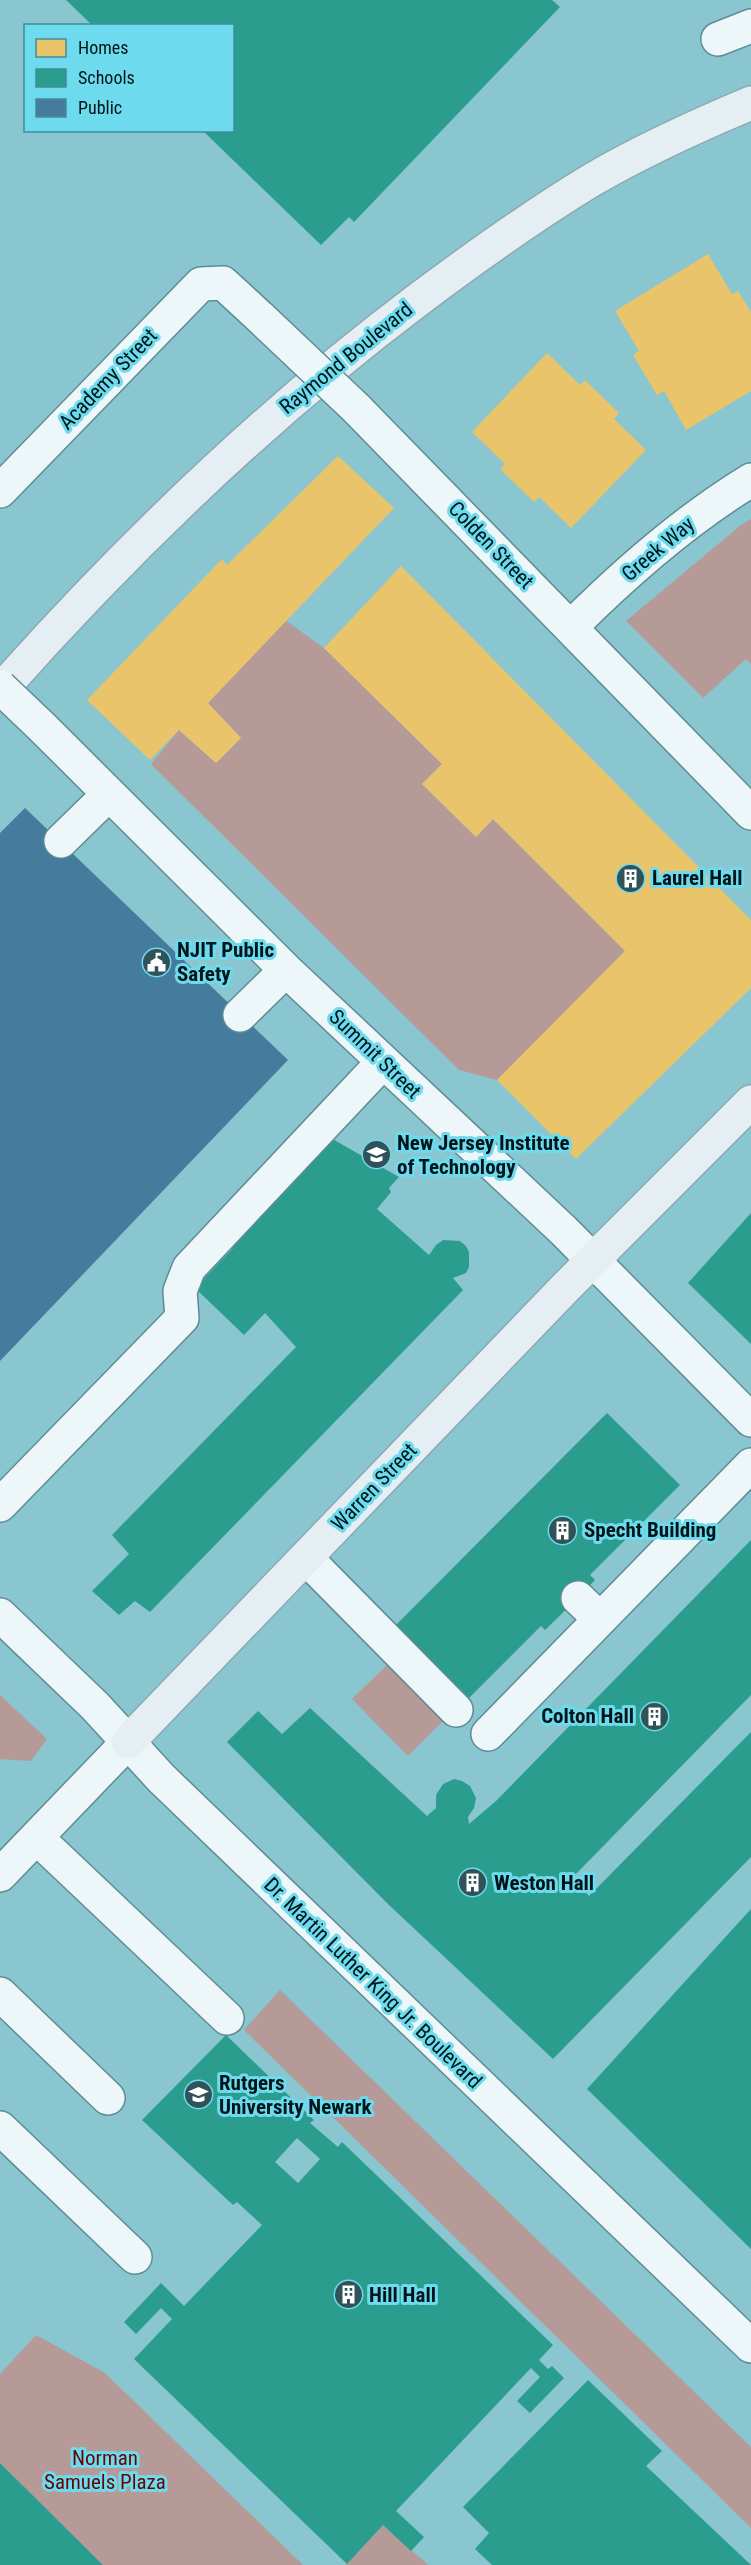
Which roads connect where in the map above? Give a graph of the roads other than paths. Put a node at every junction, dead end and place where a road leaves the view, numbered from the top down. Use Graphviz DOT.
graph roads {
  1 [pos="751,26"];
  2 [pos="718,39"];
  3 [pos="751,103"];
  4 [pos="223,284"];
  5 [pos="751,480"];
  6 [pos="0,491"];
  7 [pos="571,627"];
  8 [pos="0,689"];
  9 [pos="109,794"];
  10 [pos="751,813"];
  11 [pos="61,841"];
  12 [pos="286,970"];
  13 [pos="240,1015"];
  14 [pos="383,1062"];
  15 [pos="751,1102"];
  16 [pos="593,1259"];
  17 [pos="751,1420"];
  18 [pos="751,1465"];
  19 [pos="0,1505"];
  20 [pos="306,1558"];
  21 [pos="0,1615"];
  22 [pos="456,1710"];
  23 [pos="488,1734"];
  24 [pos="128,1742"];
  25 [pos="37,1838"];
  26 [pos="0,1875"];
  27 [pos="0,1994"];
  28 [pos="227,2018"];
  29 [pos="108,2098"];
  30 [pos="0,2128"];
  31 [pos="135,2257"];
  32 [pos="751,2346"];
  1 -- 2 [label="street"];
  3 -- 8 [label="main road, Raymond Boulevard"];
  4 -- 6 [label="street, Academy Street"];
  4 -- 7 [label="street, Colden Street, bridge"];
  5 -- 7 [label="street, Greek Way"];
  7 -- 10 [label="street, Colden Street"];
  8 -- 9 [label="street, Summit Street, bridge"];
  9 -- 11 [label="street"];
  9 -- 12 [label="street, Summit Street"];
  12 -- 13 [label="street"];
  12 -- 14 [label="street, Summit Street"];
  14 -- 16 [label="street, Summit Street"];
  14 -- 19 [label="street"];
  15 -- 16 [label="main road, Warren Street"];
  16 -- 17 [label="street, Summit Street"];
  16 -- 20 [label="main road, Warren Street"];
  18 -- 23 [label="street"];
  20 -- 22 [label="street"];
  20 -- 24 [label="main road, Warren Street"];
  21 -- 24 [label="street, Dr. Martin Luther King Jr. Boulevard"];
  24 -- 25 [label="street, Warren Street"];
  24 -- 32 [label="street, Dr. Martin Luther King Jr. Boulevard"];
  25 -- 26 [label="street, Warren Street"];
  25 -- 28 [label="street"];
  27 -- 29 [label="street"];
  30 -- 31 [label="street"];
}
